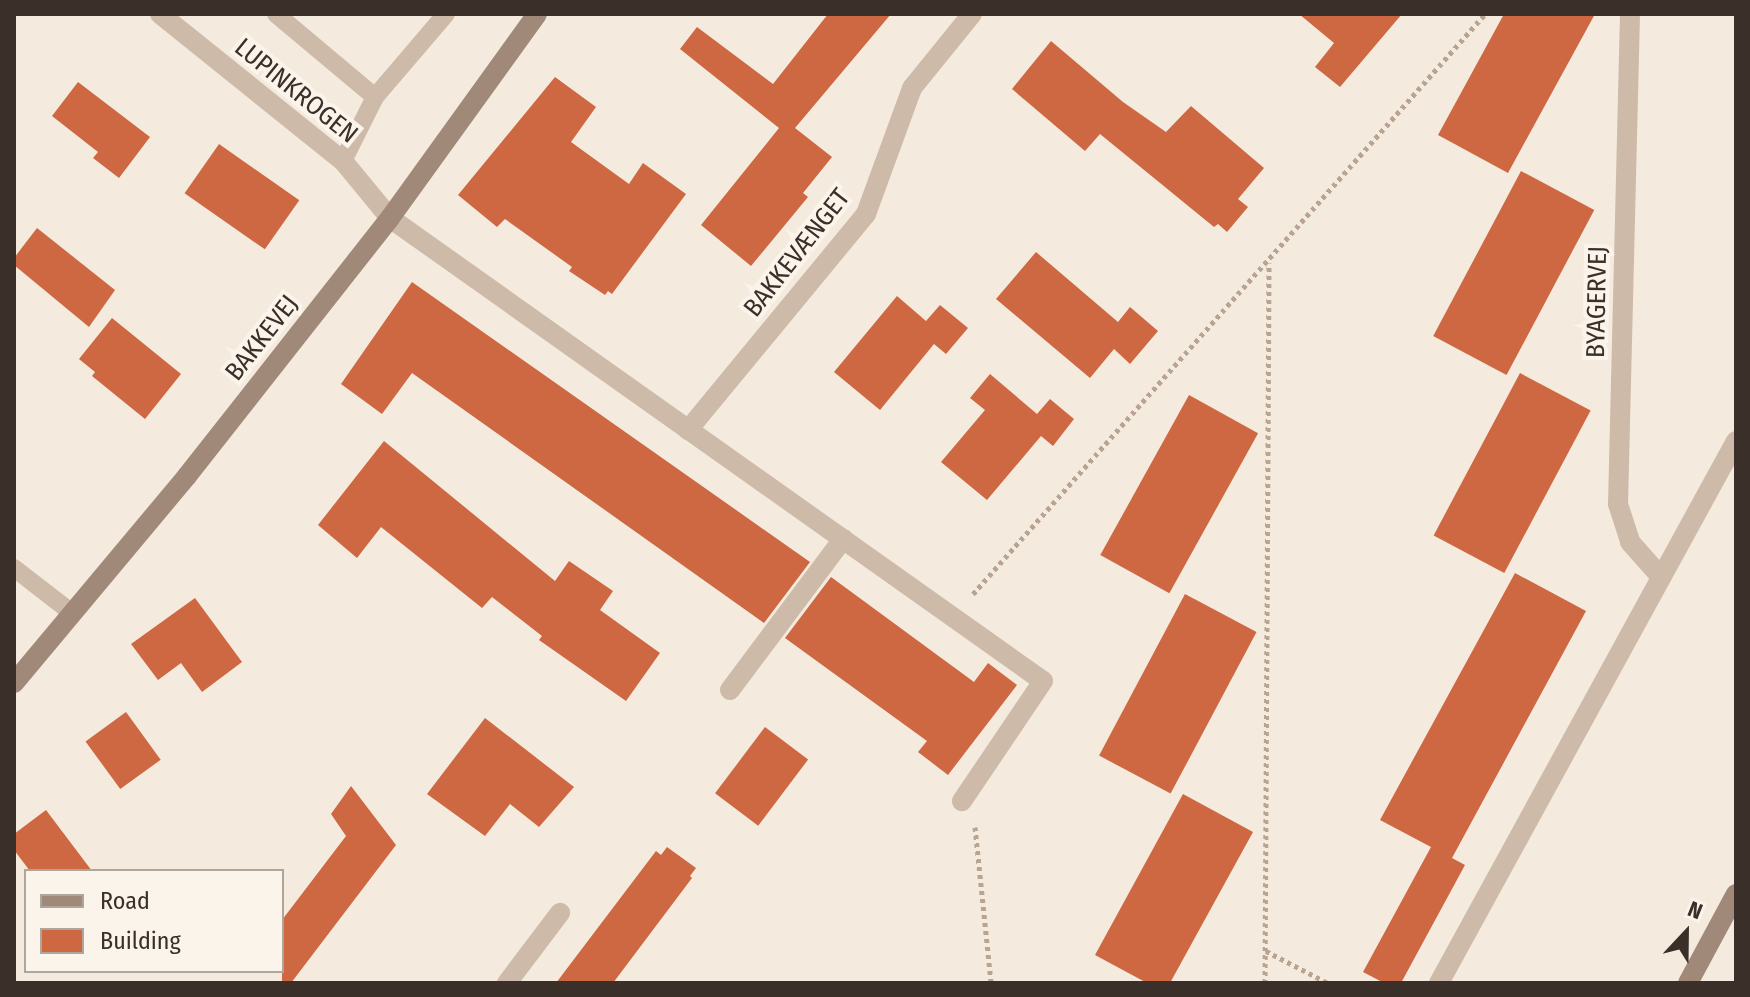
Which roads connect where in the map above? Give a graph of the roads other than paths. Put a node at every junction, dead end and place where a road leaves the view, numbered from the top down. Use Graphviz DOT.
graph roads {
  1 [pos="160,14"];
  2 [pos="276,14"];
  3 [pos="446,14"];
  4 [pos="537,14"];
  5 [pos="972,14"];
  6 [pos="1630,14"];
  7 [pos="375,97"];
  8 [pos="343,161"];
  9 [pos="390,218"];
  10 [pos="688,430"];
  11 [pos="1736,441"];
  12 [pos="843,539"];
  13 [pos="14,568"];
  14 [pos="1661,577"];
  15 [pos="71,612"];
  16 [pos="14,683"];
  17 [pos="730,690"];
  18 [pos="962,801"];
  19 [pos="1736,894"];
  20 [pos="560,913"];
  21 [pos="507,983"];
  22 [pos="1439,983"];
  23 [pos="1688,983"];
  1 -- 8 [label="street, LUPINKROGEN"];
  2 -- 7 [label="lane"];
  3 -- 7 [label="lane"];
  4 -- 9 [label="street, BAKKEVEJ"];
  5 -- 10 [label="street, BAKKEVÆNGET"];
  6 -- 14 [label="street, BYAGERVEJ"];
  7 -- 8 [label="lane"];
  8 -- 9 [label="street, LUPINKROGEN"];
  9 -- 10 [label="street"];
  9 -- 15 [label="street, BAKKEVEJ"];
  10 -- 12 [label="street"];
  11 -- 14 [label="street"];
  12 -- 17 [label="street"];
  12 -- 18 [label="street"];
  13 -- 15 [label="lane"];
  14 -- 22 [label="street"];
  15 -- 16 [label="street, BAKKEVEJ"];
  19 -- 23 [label="street"];
  20 -- 21 [label="street"];
}
